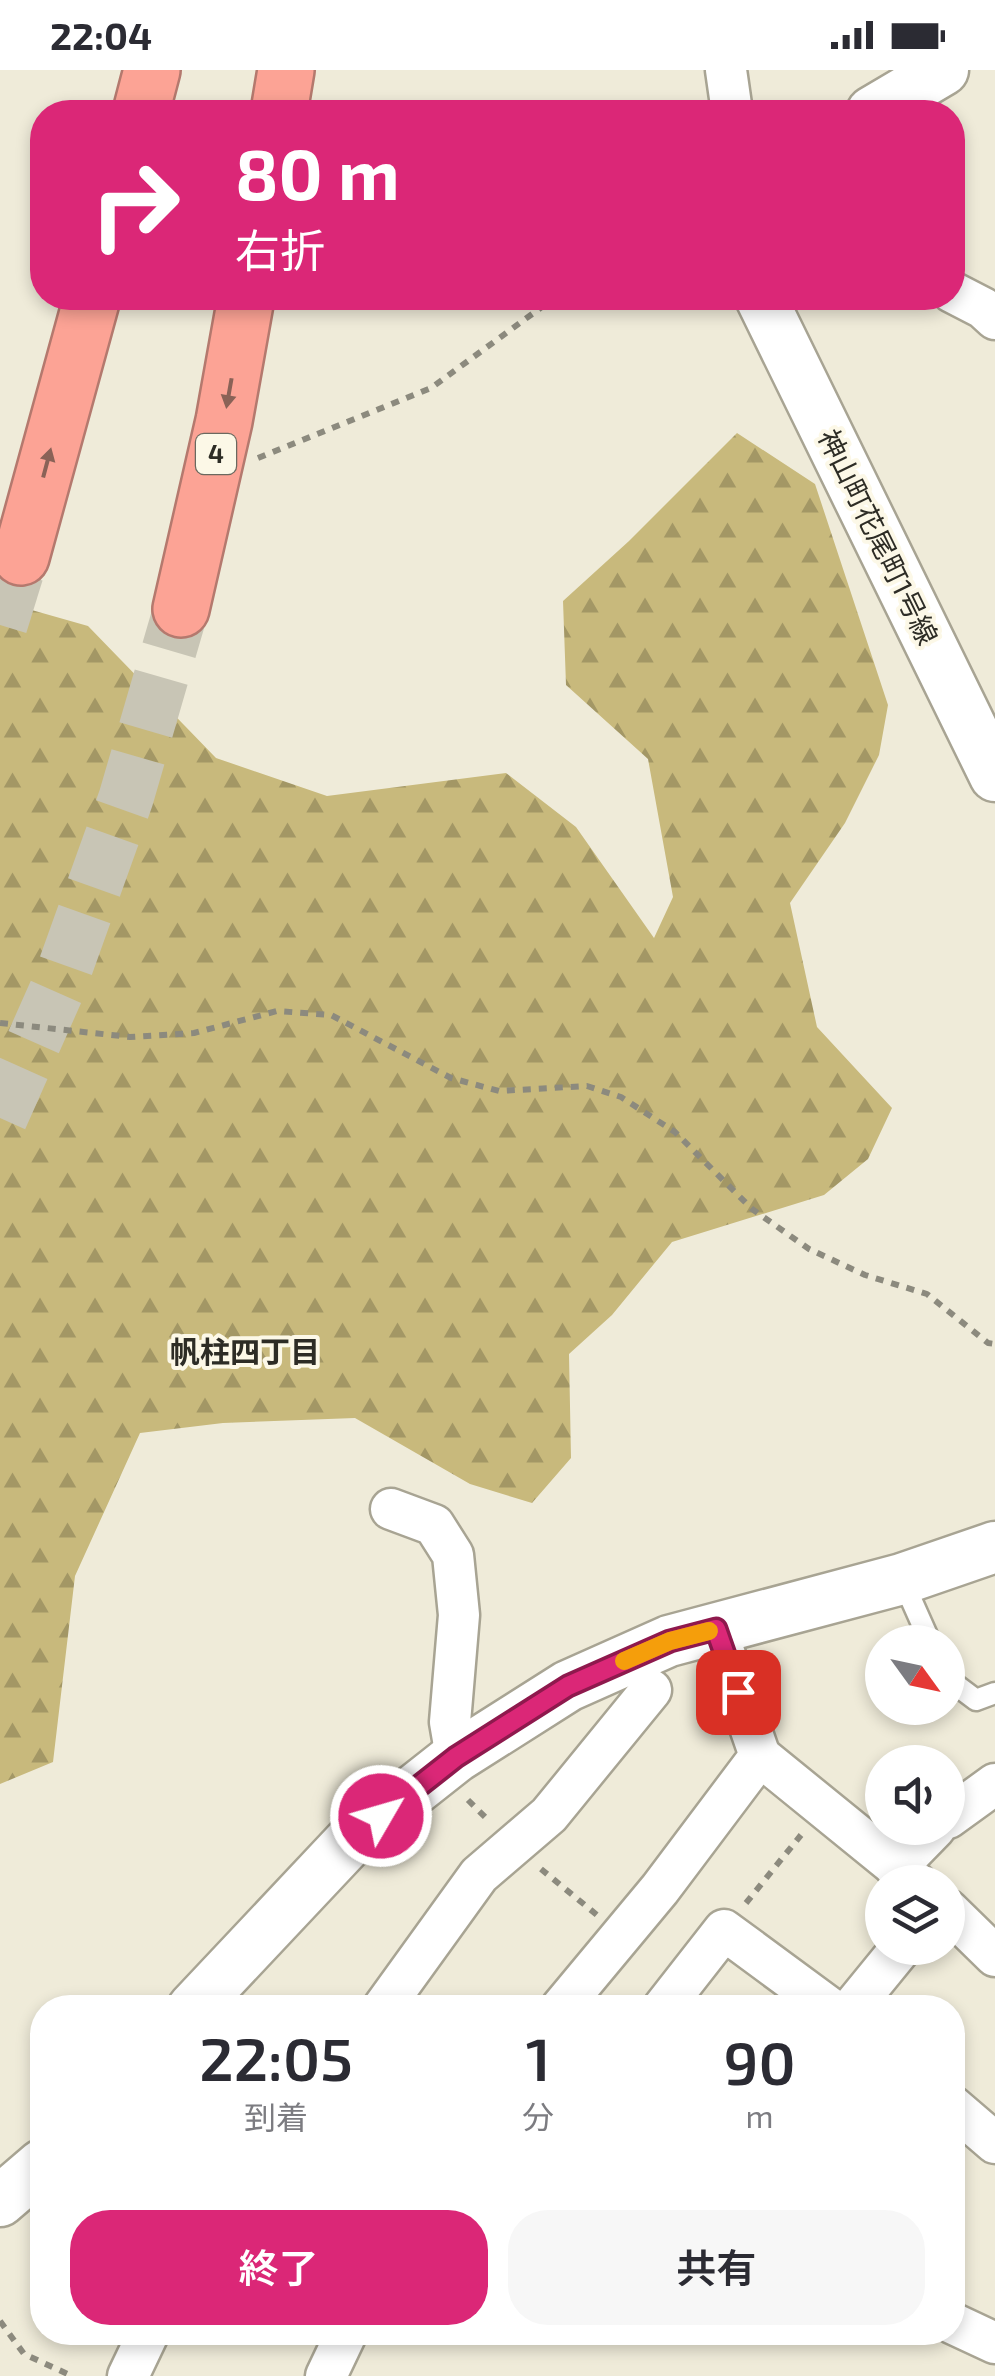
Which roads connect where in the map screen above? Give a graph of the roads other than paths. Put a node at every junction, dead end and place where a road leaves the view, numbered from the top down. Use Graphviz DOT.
graph roads {
  1 [pos="152,70"];
  2 [pos="286,70"];
  3 [pos="726,70"];
  4 [pos="943,70"];
  5 [pos="144,100"];
  6 [pos="281,100"];
  7 [pos="730,100"];
  8 [pos="892,100"];
  9 [pos="965,298"];
  10 [pos="89,310"];
  11 [pos="244,310"];
  12 [pos="767,310"];
  13 [pos="995,319"];
  14 [pos="21,557"];
  15 [pos="181,610"];
  16 [pos="995,776"];
  17 [pos="391,1509"];
  18 [pos="995,1547"];
  19 [pos="902,1579"];
  20 [pos="922,1625"];
  21 [pos="716,1629"];
  22 [pos="651,1690"];
  23 [pos="965,1692"];
  24 [pos="995,1694"];
  25 [pos="760,1756"];
  26 [pos="456,1757"];
  27 [pos="995,1784"];
  28 [pos="965,1806"];
  29 [pos="894,1865"];
  30 [pos="965,1927"];
  31 [pos="995,1956"];
  32 [pos="887,1965"];
  33 [pos="205,1995"];
  34 [pos="392,1995"];
  35 [pos="572,1995"];
  36 [pos="673,1995"];
  37 [pos="812,1995"];
  38 [pos="863,1995"];
  39 [pos="965,2115"];
  40 [pos="992,2134"];
  41 [pos="30,2176"];
  42 [pos="0,2201"];
  43 [pos="965,2329"];
  44 [pos="995,2343"];
  45 [pos="143,2345"];
  46 [pos="341,2345"];
  47 [pos="128,2376"];
  48 [pos="326,2376"];
  1 -- 5 [label="highway"];
  2 -- 6 [label="highway"];
  3 -- 7 [label="street"];
  4 -- 8 [label="street"];
  9 -- 13 [label="street"];
  14 -- 10 [label="highway, one-way"];
  11 -- 15 [label="highway, 4, one-way"];
  12 -- 16 [label="street, 神山町花尾町1号線"];
  17 -- 26 [label="street"];
  18 -- 19 [label="street"];
  19 -- 20 [label="lane"];
  19 -- 21 [label="street"];
  21 -- 25 [label="street"];
  21 -- 26 [label="street"];
  22 -- 34 [label="street"];
  23 -- 24 [label="lane"];
  25 -- 29 [label="street"];
  25 -- 35 [label="street"];
  26 -- 33 [label="street"];
  27 -- 28 [label="street"];
  30 -- 31 [label="street"];
  32 -- 38 [label="street"];
  36 -- 37 [label="street"];
  39 -- 40 [label="street"];
  41 -- 42 [label="street"];
  43 -- 44 [label="street"];
  45 -- 47 [label="street"];
  46 -- 48 [label="street"];
}
